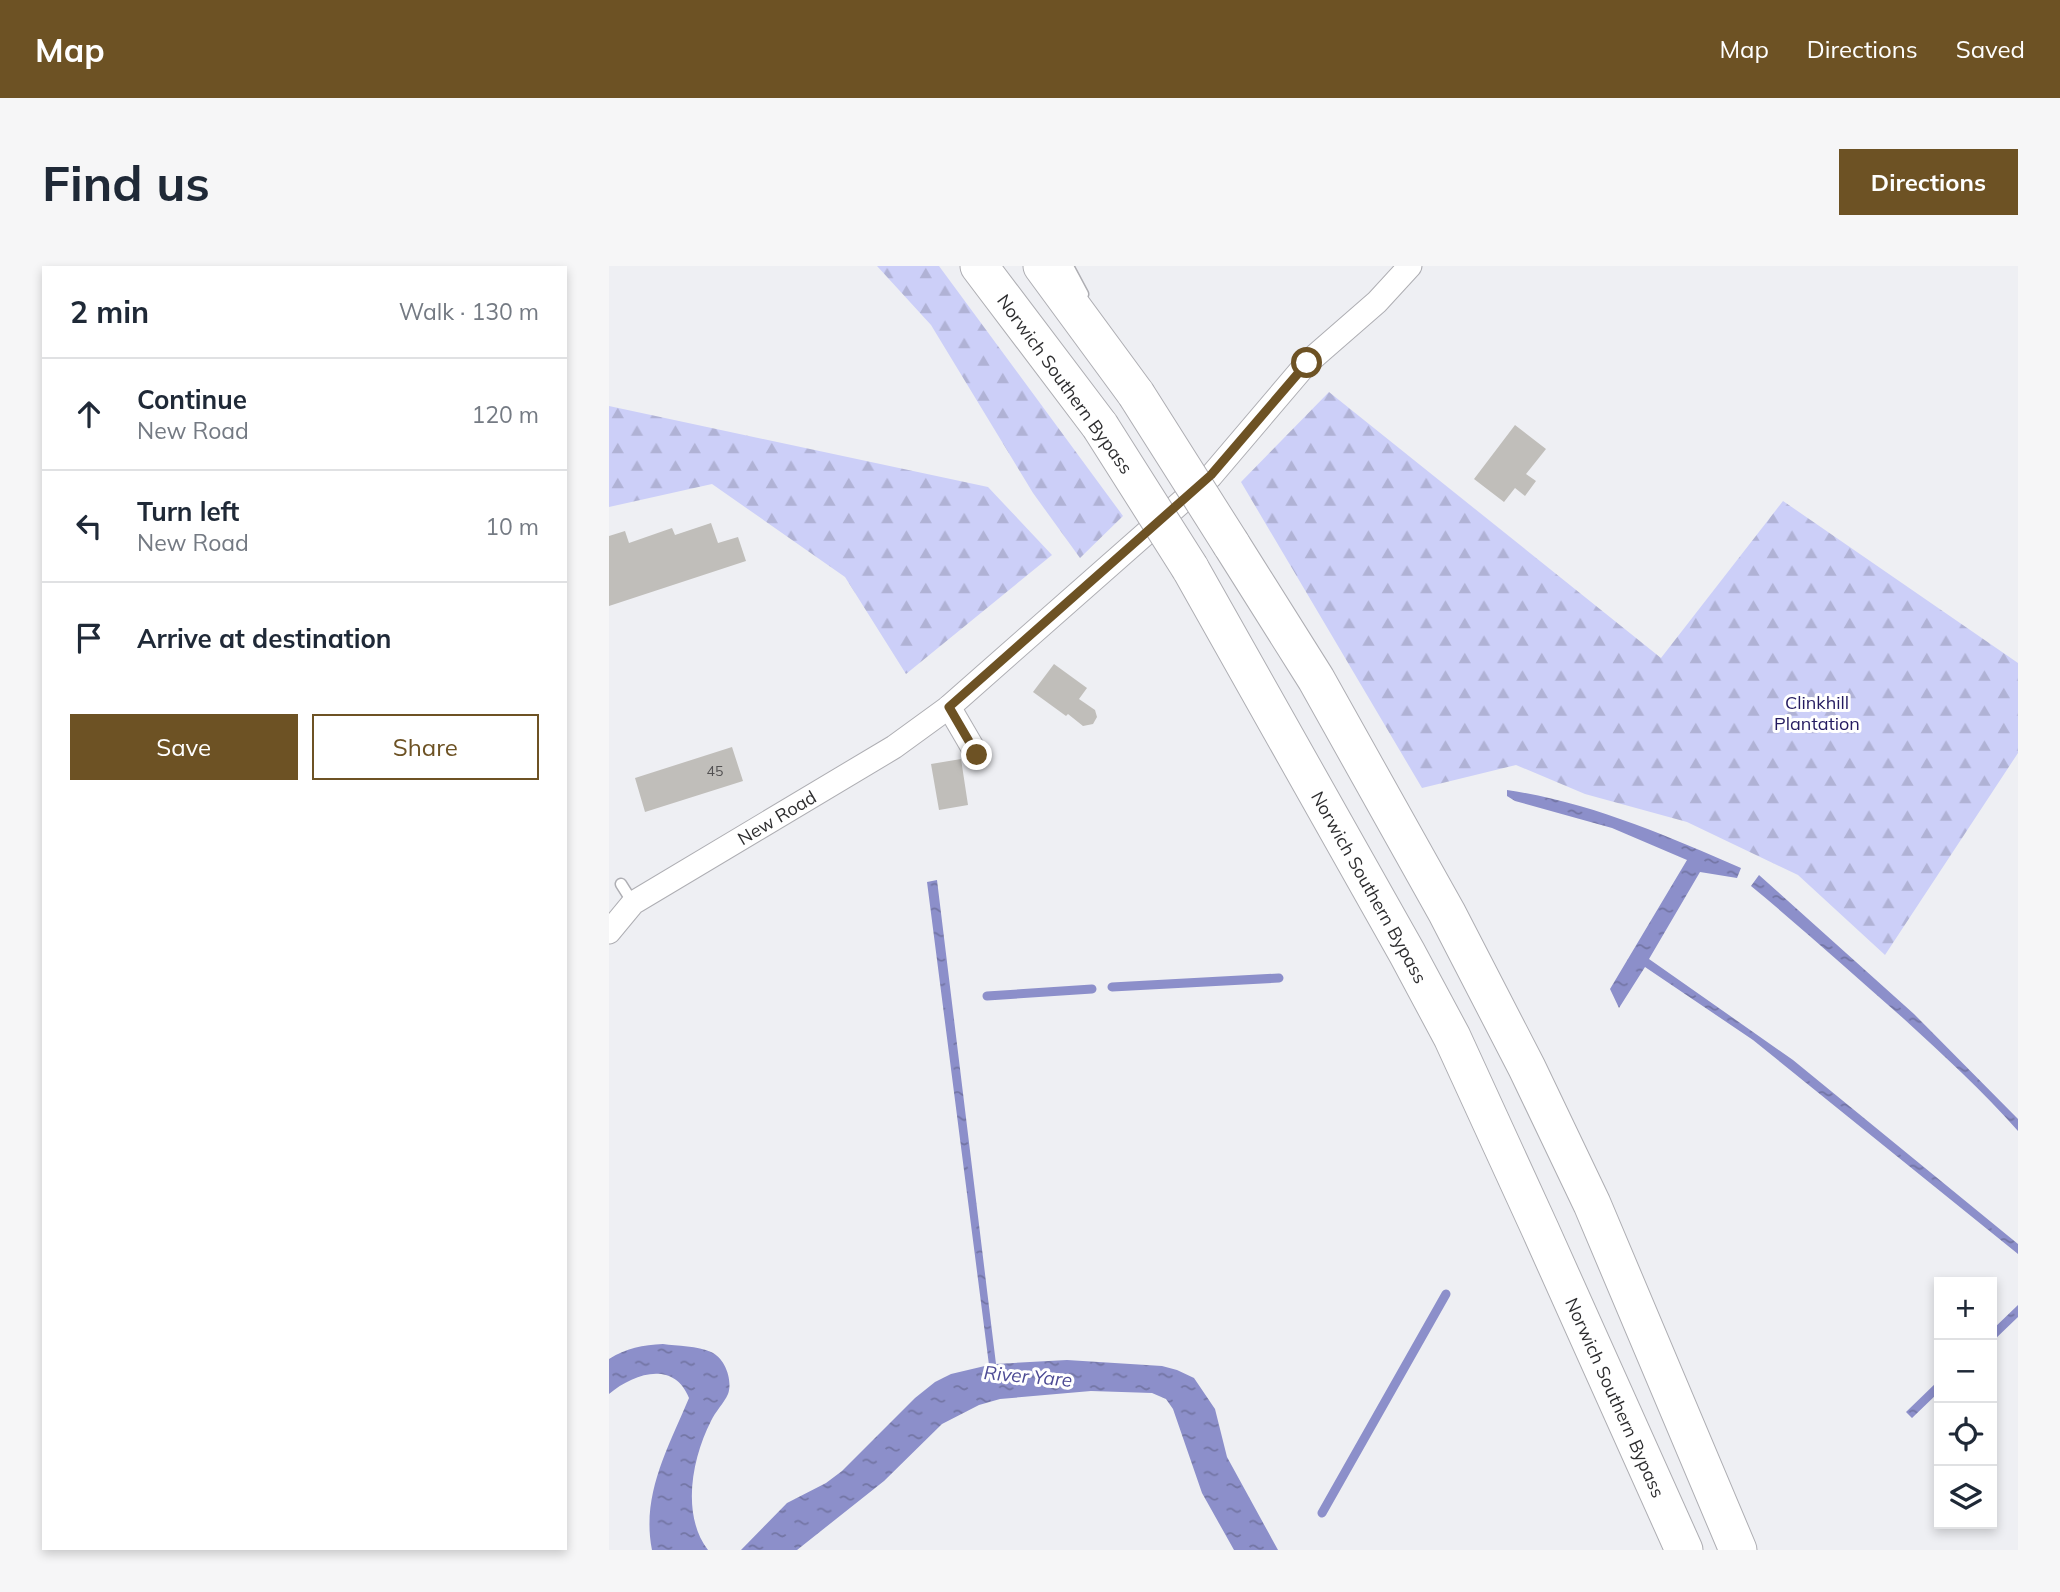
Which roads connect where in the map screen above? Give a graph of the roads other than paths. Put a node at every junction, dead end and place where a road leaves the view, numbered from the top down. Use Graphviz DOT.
graph roads {
  1 [pos="979,266"];
  2 [pos="1042,266"];
  3 [pos="1068,266"];
  4 [pos="1410,266"];
  5 [pos="1087,301"];
  6 [pos="1099,324"];
  7 [pos="1136,394"];
  8 [pos="949,707"];
  9 [pos="977,755"];
  10 [pos="609,932"];
  11 [pos="1684,1550"];
  12 [pos="1738,1550"];
  1 -- 11 [label="highway, Norwich Southern Bypass, bridge"];
  2 -- 7 [label="highway"];
  3 -- 5 [label="lane"];
  4 -- 8 [label="street, New Road"];
  6 -- 7 [label="lane"];
  7 -- 12 [label="highway, bridge"];
  8 -- 9 [label="street"];
  8 -- 10 [label="street, New Road"];
}
